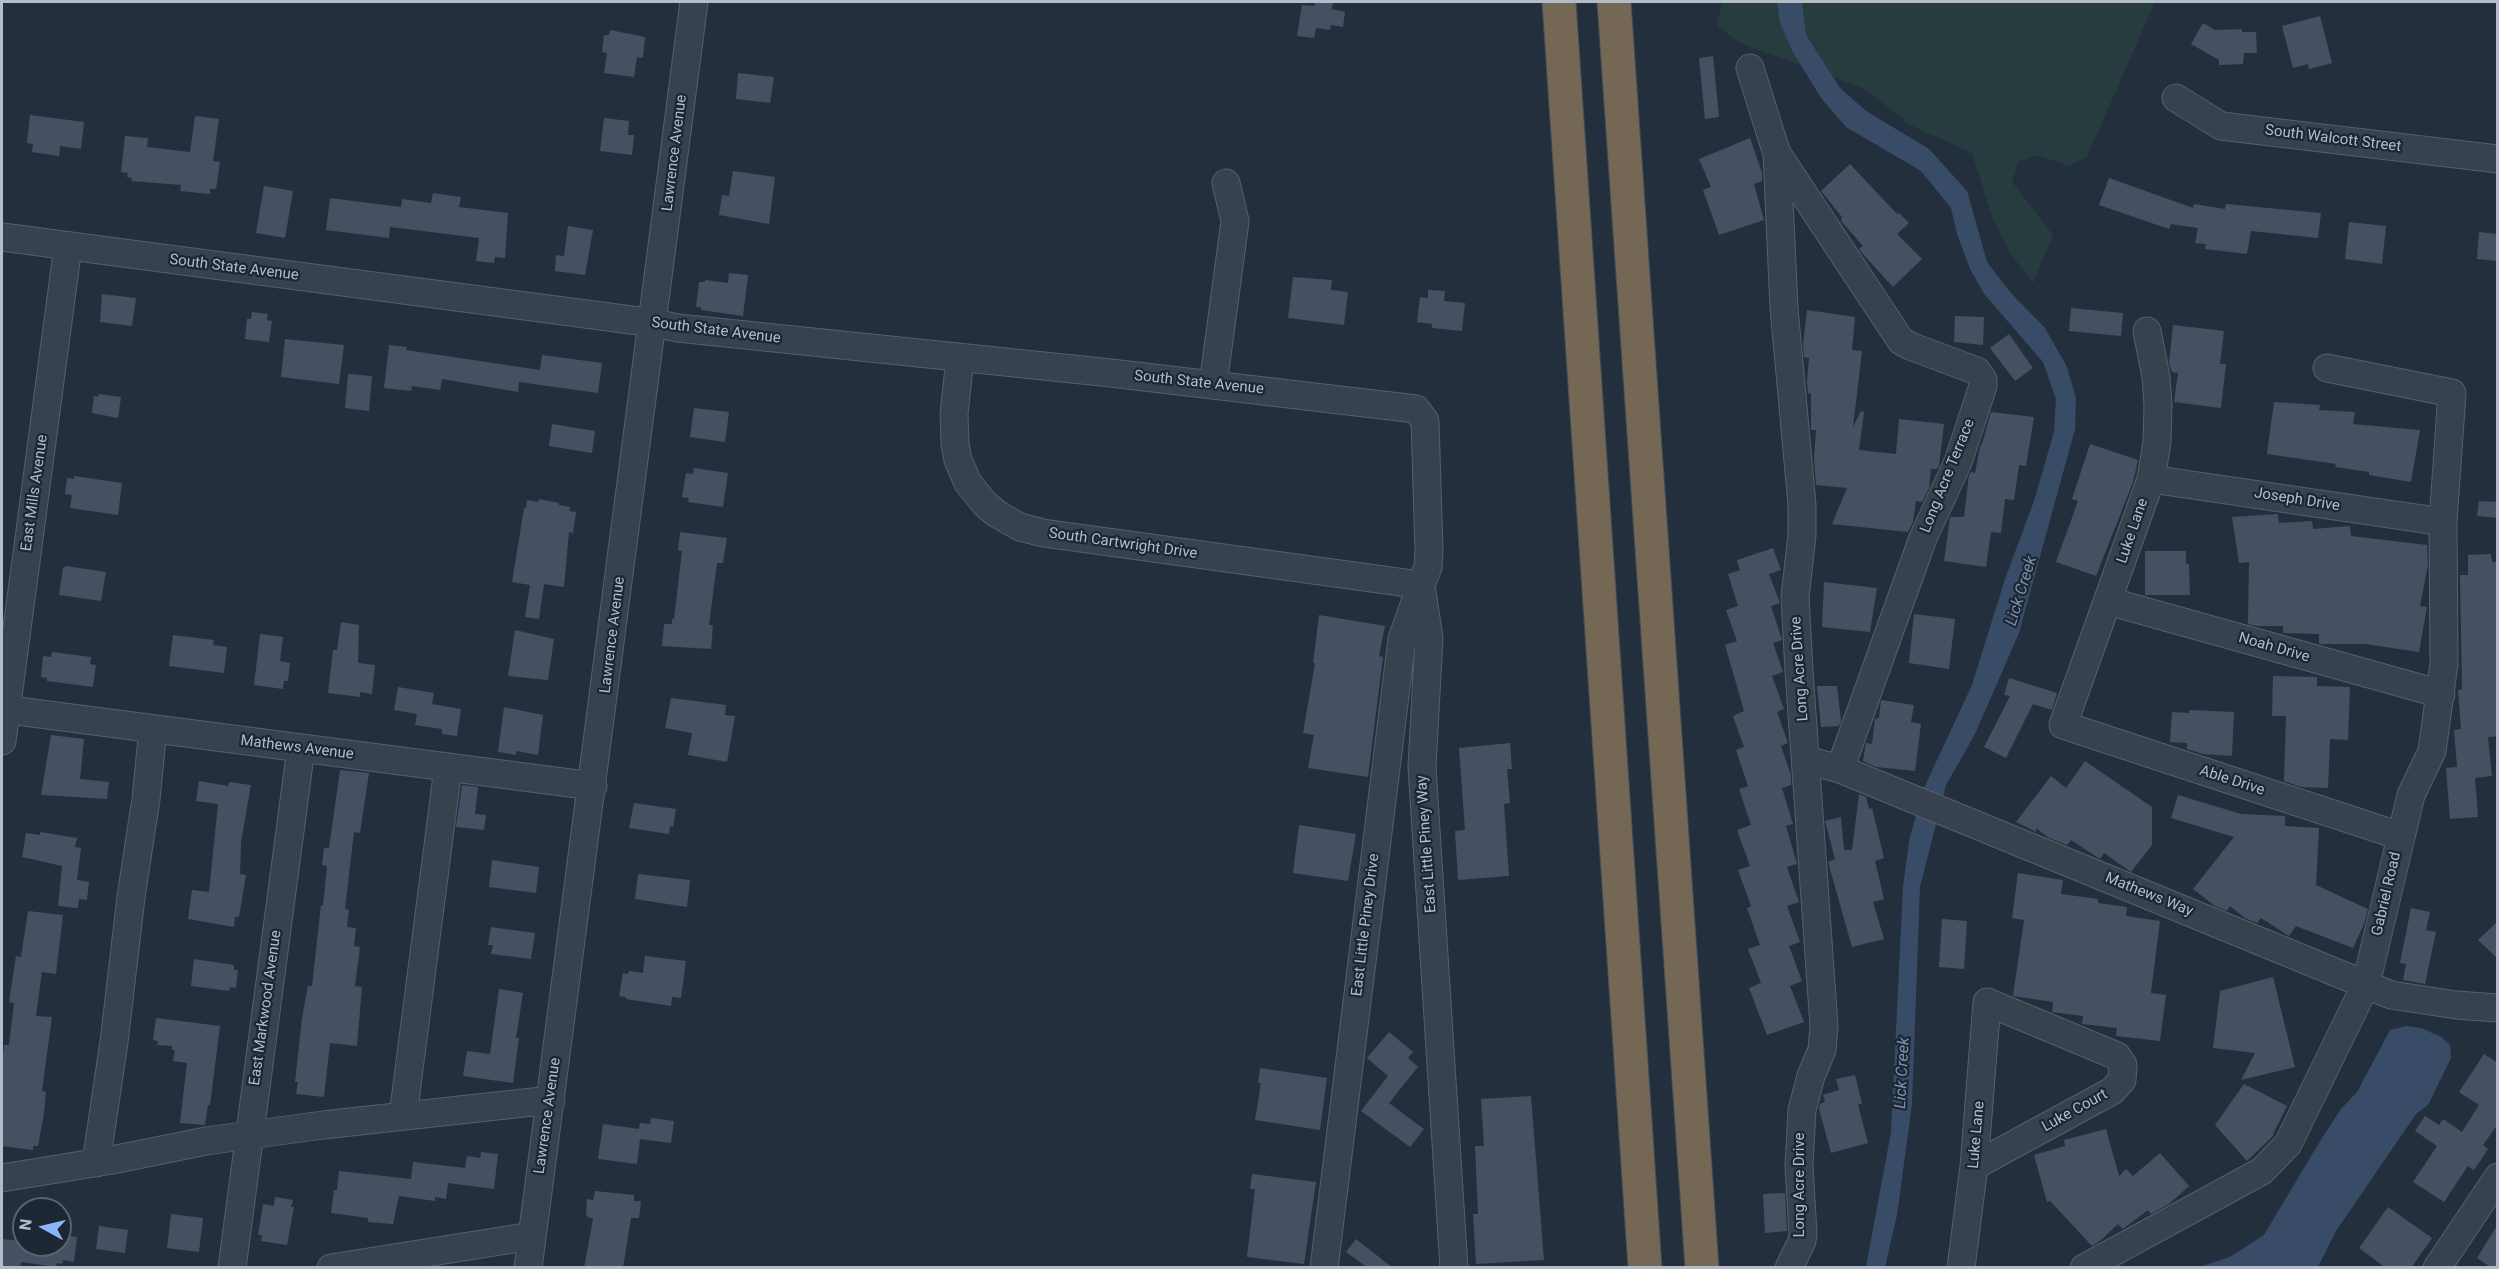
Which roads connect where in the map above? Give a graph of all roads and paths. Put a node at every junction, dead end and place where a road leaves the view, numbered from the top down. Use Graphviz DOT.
graph roads {
  1 [pos="694,2"];
  2 [pos="1559,2"];
  3 [pos="1614,2"];
  4 [pos="1750,68"];
  5 [pos="2176,98"];
  6 [pos="1777,154"];
  7 [pos="2498,159"];
  8 [pos="1226,183"];
  9 [pos="2,237"];
  10 [pos="68,246"];
  11 [pos="654,323"];
  12 [pos="2147,331"];
  13 [pos="960,359"];
  14 [pos="2327,368"];
  15 [pos="1213,385"];
  16 [pos="1425,421"];
  17 [pos="2151,478"];
  18 [pos="2443,522"];
  19 [pos="1421,585"];
  20 [pos="2108,601"];
  21 [pos="2441,694"];
  22 [pos="3,710"];
  23 [pos="2063,725"];
  24 [pos="153,729"];
  25 [pos="2,741"];
  26 [pos="301,748"];
  27 [pos="1806,760"];
  28 [pos="448,768"];
  29 [pos="1840,769"];
  30 [pos="593,786"];
  31 [pos="1424,800"];
  32 [pos="1382,801"];
  33 [pos="2400,836"];
  34 [pos="2366,984"];
  35 [pos="1987,1002"];
  36 [pos="2498,1008"];
  37 [pos="551,1100"];
  38 [pos="403,1116"];
  39 [pos="249,1136"];
  40 [pos="96,1162"];
  41 [pos="1974,1166"];
  42 [pos="2498,1177"];
  43 [pos="2,1178"];
  44 [pos="532,1236"];
  45 [pos="232,1268"];
  46 [pos="331,1268"];
  47 [pos="528,1268"];
  48 [pos="1324,1268"];
  49 [pos="1454,1268"];
  50 [pos="1645,1268"];
  51 [pos="1702,1268"];
  52 [pos="1789,1268"];
  53 [pos="1961,1268"];
  54 [pos="2084,1268"];
  55 [pos="2437,1268"];
  1 -- 11 [label="street, Lawrence Avenue"];
  2 -- 50 [label="highway"];
  3 -- 51 [label="highway"];
  4 -- 6 [label="street, Long Acre Drive"];
  5 -- 7 [label="street, South Walcott Street"];
  6 -- 27 [label="street, Long Acre Drive"];
  6 -- 29 [label="street, Long Acre Terrace"];
  8 -- 15 [label="street"];
  9 -- 10 [label="street, South State Avenue"];
  10 -- 11 [label="street, South State Avenue"];
  10 -- 22 [label="street, East Mills Avenue"];
  11 -- 13 [label="street, South State Avenue"];
  11 -- 30 [label="street, Lawrence Avenue"];
  12 -- 17 [label="street, Luke Lane"];
  13 -- 15 [label="street, South State Avenue"];
  13 -- 19 [label="street, South Cartwright Drive"];
  14 -- 18 [label="street, Gabriel Road"];
  15 -- 16 [label="street, South State Avenue"];
  16 -- 19 [label="street, East Little Piney Way"];
  17 -- 18 [label="street, Joseph Drive"];
  17 -- 20 [label="street, Luke Lane"];
  18 -- 21 [label="street, Gabriel Road"];
  19 -- 31 [label="street, East Little Piney Way"];
  19 -- 32 [label="street, East Little Piney Drive"];
  20 -- 21 [label="street, Noah Drive"];
  20 -- 23 [label="street, Luke Lane"];
  21 -- 33 [label="street, Gabriel Road"];
  22 -- 24 [label="street, Mathews Avenue"];
  22 -- 25 [label="street, East Mills Avenue"];
  23 -- 33 [label="street, Able Drive"];
  24 -- 26 [label="street, Mathews Avenue"];
  24 -- 40 [label="street"];
  26 -- 28 [label="street, Mathews Avenue"];
  26 -- 39 [label="street, East Markwood Avenue"];
  27 -- 29 [label="street, Mathews Way"];
  27 -- 52 [label="street, Long Acre Drive"];
  28 -- 30 [label="street, Mathews Avenue"];
  28 -- 38 [label="street"];
  29 -- 34 [label="street, Mathews Way"];
  30 -- 37 [label="street, Lawrence Avenue"];
  31 -- 32 [label="street"];
  31 -- 49 [label="street, East Little Piney Way"];
  32 -- 48 [label="street, East Little Piney Drive"];
  33 -- 34 [label="street, Gabriel Road"];
  34 -- 36 [label="street, Mathews Way"];
  34 -- 54 [label="street, Gabriel Road"];
  35 -- 41 [label="street, Luke Lane"];
  35 -- 41 [label="street, Luke Court"];
  37 -- 38 [label="street"];
  37 -- 44 [label="street, Lawrence Avenue"];
  38 -- 39 [label="street"];
  39 -- 40 [label="street"];
  39 -- 45 [label="street, East Markwood Avenue"];
  40 -- 43 [label="street"];
  41 -- 53 [label="street, Luke Lane"];
  42 -- 55 [label="street"];
  44 -- 46 [label="street"];
  44 -- 47 [label="street, Lawrence Avenue"];
}
